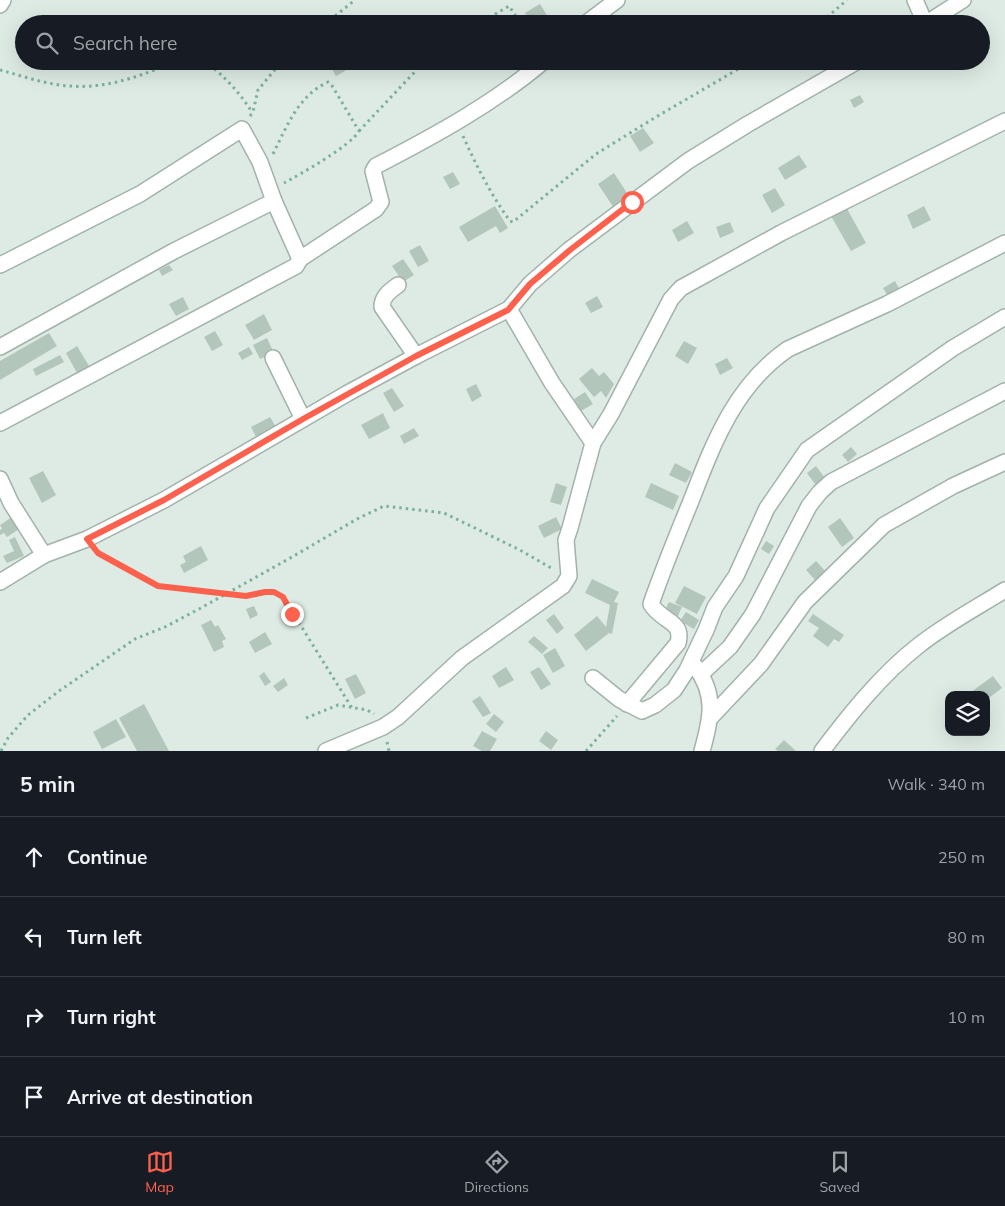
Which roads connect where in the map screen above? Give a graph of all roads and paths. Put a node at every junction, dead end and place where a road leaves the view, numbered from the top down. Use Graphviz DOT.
graph roads {
  1 [pos="3,0"];
  2 [pos="355,0"];
  3 [pos="617,0"];
  4 [pos="847,0"];
  5 [pos="914,0"];
  6 [pos="963,0"];
  7 [pos="0,6"];
  8 [pos="336,15"];
  9 [pos="494,15"];
  10 [pos="515,15"];
  11 [pos="597,15"];
  12 [pos="830,15"];
  13 [pos="921,15"];
  14 [pos="939,15"];
  15 [pos="0,70"];
  16 [pos="155,70"];
  17 [pos="217,70"];
  18 [pos="275,70"];
  19 [pos="417,70"];
  20 [pos="532,70"];
  21 [pos="737,70"];
  22 [pos="842,70"];
  23 [pos="253,112"];
  24 [pos="457,121"];
  25 [pos="1005,121"];
  26 [pos="242,130"];
  27 [pos="359,131"];
  28 [pos="263,172"];
  29 [pos="272,196"];
  30 [pos="1005,243"];
  31 [pos="300,259"];
  32 [pos="0,265"];
  33 [pos="398,285"];
  34 [pos="508,310"];
  35 [pos="1005,317"];
  36 [pos="0,347"];
  37 [pos="416,356"];
  38 [pos="273,358"];
  39 [pos="1005,391"];
  40 [pos="303,419"];
  41 [pos="0,423"];
  42 [pos="593,443"];
  43 [pos="1005,462"];
  44 [pos="0,479"];
  45 [pos="87,539"];
  46 [pos="44,555"];
  47 [pos="569,576"];
  48 [pos="0,582"];
  49 [pos="1005,590"];
  50 [pos="226,593"];
  51 [pos="692,661"];
  52 [pos="701,674"];
  53 [pos="593,678"];
  54 [pos="628,704"];
  55 [pos="352,708"];
  56 [pos="711,717"];
  57 [pos="306,718"];
  58 [pos="383,727"];
  59 [pos="1,751"];
  60 [pos="326,751"];
  61 [pos="389,751"];
  62 [pos="586,751"];
  63 [pos="702,751"];
  64 [pos="822,751"];
  1 -- 7 [label="street"];
  2 -- 8 [label="path"];
  3 -- 11 [label="street"];
  4 -- 12 [label="path"];
  5 -- 13 [label="street"];
  6 -- 14 [label="street"];
  9 -- 10 [label="path"];
  15 -- 16 [label="path"];
  17 -- 23 [label="path"];
  18 -- 23 [label="path"];
  19 -- 27 [label="path"];
  20 -- 24 [label="street"];
  21 -- 24 [label="path"];
  22 -- 34 [label="street"];
  23 -- 26 [label="path"];
  24 -- 31 [label="street"];
  25 -- 42 [label="street"];
  26 -- 28 [label="street"];
  26 -- 32 [label="street"];
  27 -- 28 [label="path"];
  27 -- 29 [label="path"];
  28 -- 29 [label="street"];
  29 -- 31 [label="street"];
  29 -- 36 [label="street"];
  30 -- 54 [label="street"];
  31 -- 41 [label="street"];
  33 -- 37 [label="street"];
  34 -- 37 [label="street"];
  34 -- 42 [label="street"];
  35 -- 51 [label="street"];
  37 -- 40 [label="street"];
  38 -- 40 [label="street"];
  39 -- 52 [label="street"];
  40 -- 45 [label="street"];
  42 -- 47 [label="street"];
  43 -- 56 [label="street"];
  44 -- 46 [label="street"];
  45 -- 46 [label="street"];
  45 -- 50 [label="path"];
  46 -- 48 [label="street"];
  47 -- 50 [label="path"];
  47 -- 58 [label="street"];
  49 -- 64 [label="street"];
  50 -- 55 [label="path"];
  50 -- 59 [label="path"];
  51 -- 52 [label="street"];
  51 -- 54 [label="street"];
  52 -- 56 [label="street"];
  53 -- 54 [label="street"];
  54 -- 62 [label="path"];
  55 -- 57 [label="path"];
  55 -- 58 [label="path"];
  56 -- 63 [label="street"];
  58 -- 60 [label="street"];
  58 -- 61 [label="path"];
}
